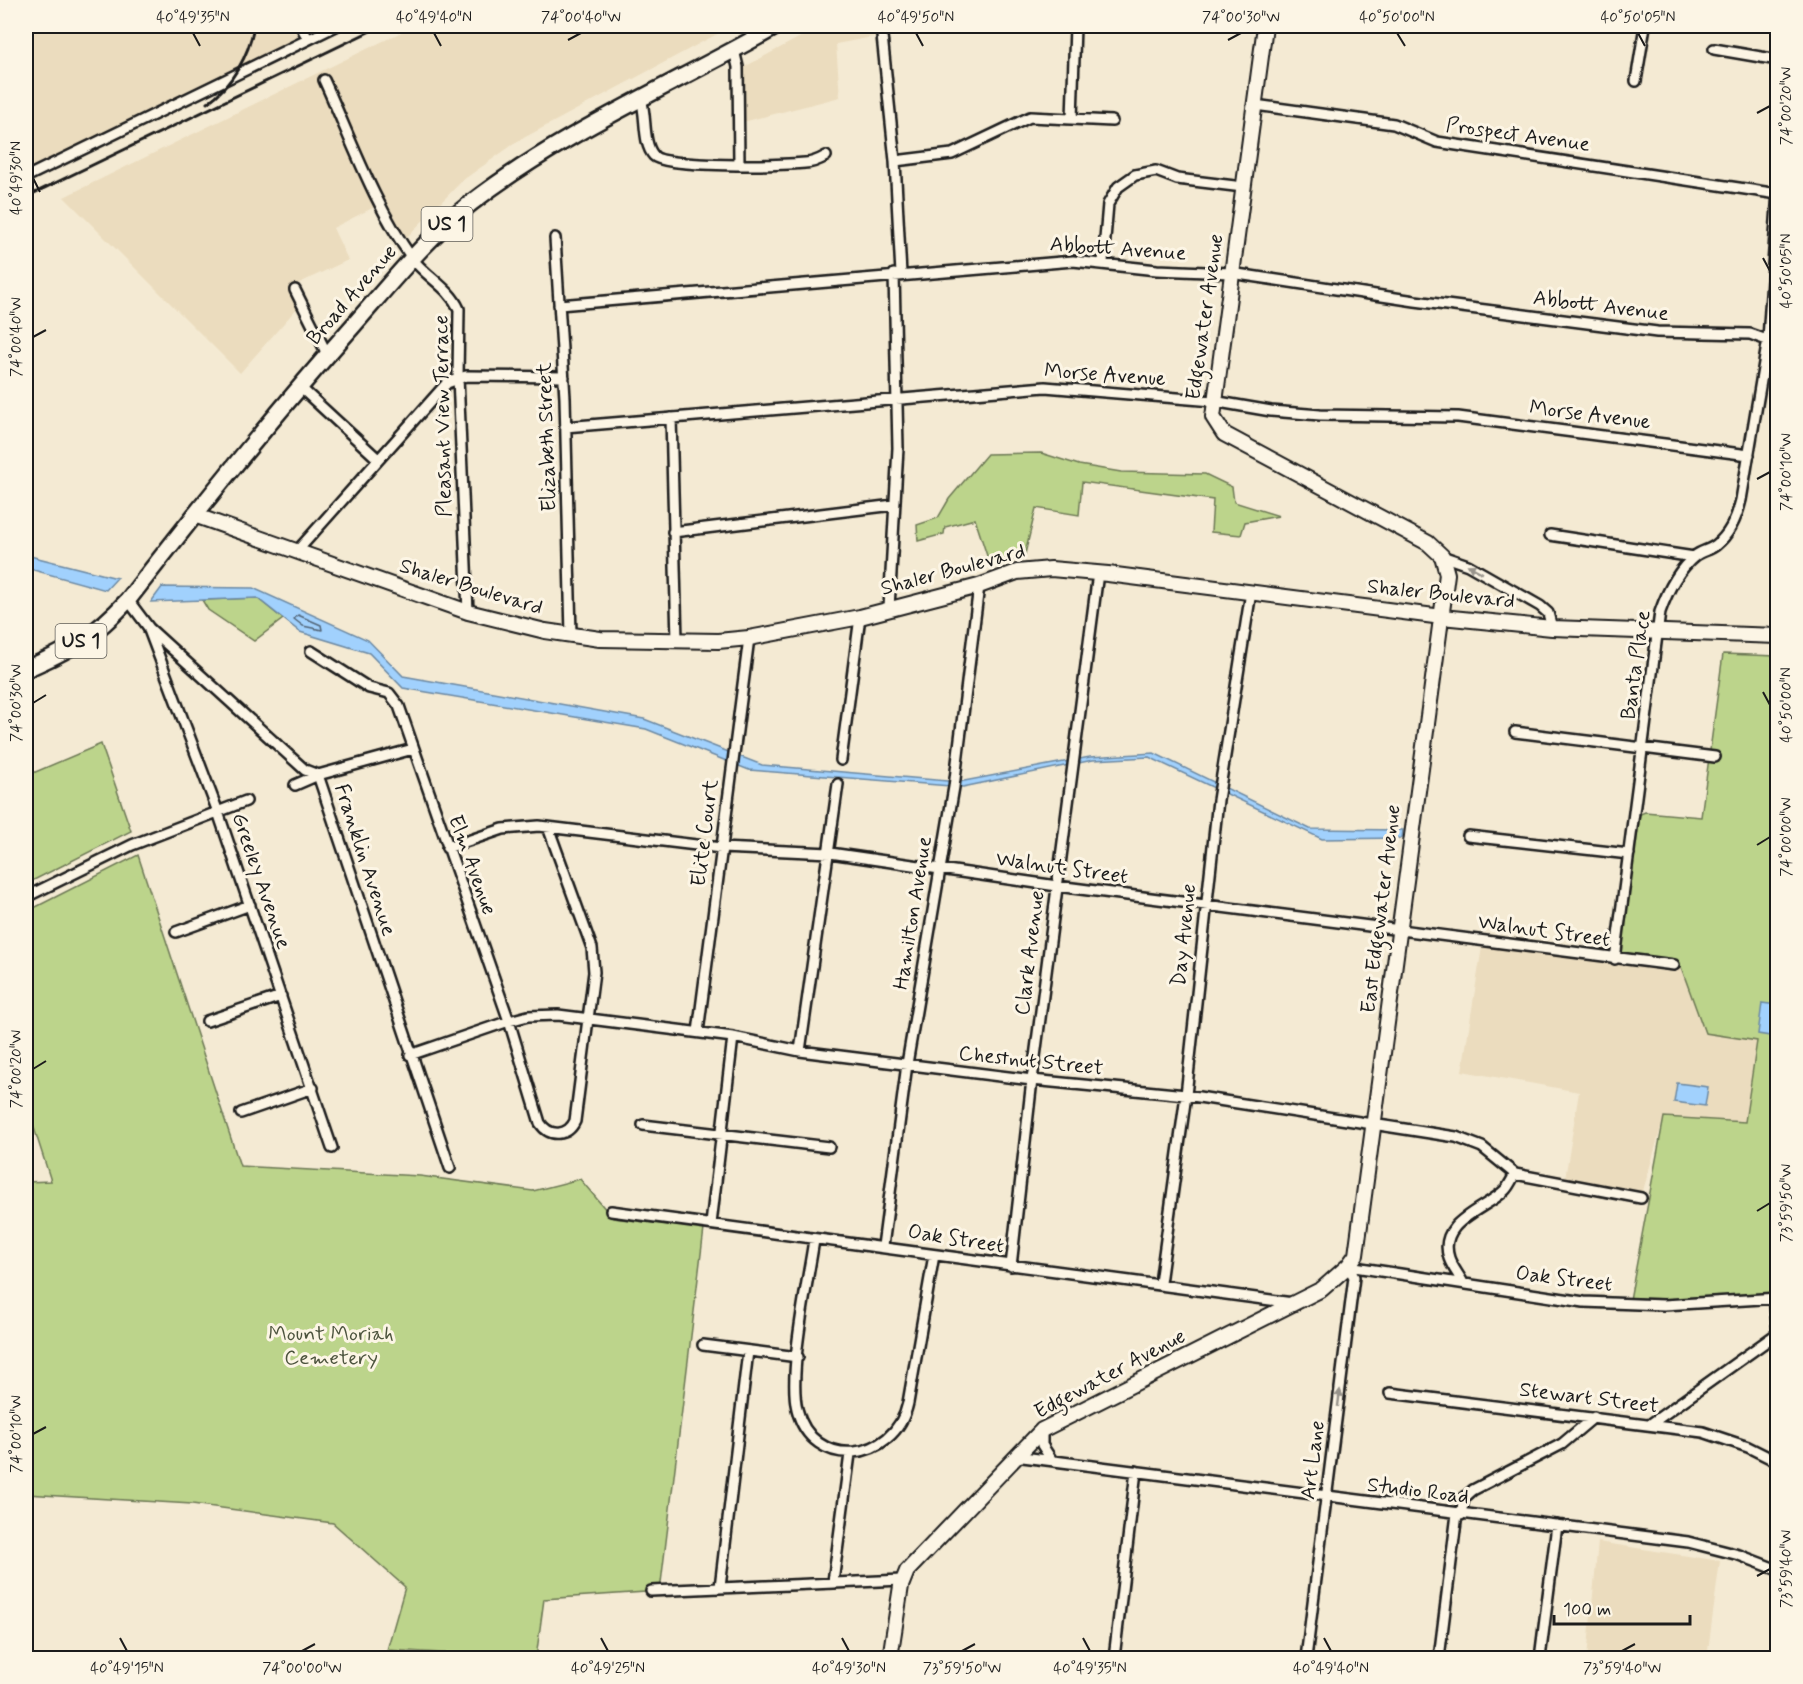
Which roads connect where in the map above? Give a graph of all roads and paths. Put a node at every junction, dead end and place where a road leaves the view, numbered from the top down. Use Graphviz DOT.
graph roads {
  1 [pos="301,26"];
  2 [pos="336,26"];
  3 [pos="777,26"];
  4 [pos="881,26"];
  5 [pos="1075,26"];
  6 [pos="1265,26"];
  7 [pos="1645,26"];
  8 [pos="308,39"];
  9 [pos="1714,49"];
  10 [pos="734,50"];
  11 [pos="1778,60"];
  12 [pos="324,80"];
  13 [pos="1636,81"];
  14 [pos="641,99"];
  15 [pos="1256,105"];
  16 [pos="1071,119"];
  17 [pos="1112,121"];
  18 [pos="826,156"];
  19 [pos="895,161"];
  20 [pos="739,165"];
  21 [pos="26,177"];
  22 [pos="1243,187"];
  23 [pos="1777,193"];
  24 [pos="555,238"];
  25 [pos="412,258"];
  26 [pos="1103,262"];
  27 [pos="1231,273"];
  28 [pos="898,274"];
  29 [pos="295,290"];
  30 [pos="560,305"];
  31 [pos="1768,339"];
  32 [pos="1778,344"];
  33 [pos="327,354"];
  34 [pos="458,377"];
  35 [pos="564,377"];
  36 [pos="300,387"];
  37 [pos="897,398"];
  38 [pos="1213,401"];
  39 [pos="671,418"];
  40 [pos="565,427"];
  41 [pos="1749,455"];
  42 [pos="378,459"];
  43 [pos="894,505"];
  44 [pos="194,515"];
  45 [pos="673,532"];
  46 [pos="1550,535"];
  47 [pos="298,550"];
  48 [pos="1442,556"];
  49 [pos="1694,556"];
  50 [pos="1098,573"];
  51 [pos="979,586"];
  52 [pos="1251,592"];
  53 [pos="128,600"];
  54 [pos="889,608"];
  55 [pos="468,612"];
  56 [pos="860,617"];
  57 [pos="1442,617"];
  58 [pos="149,628"];
  59 [pos="1551,628"];
  60 [pos="1658,631"];
  61 [pos="571,635"];
  62 [pos="1778,636"];
  63 [pos="749,638"];
  64 [pos="677,640"];
  65 [pos="311,651"];
  66 [pos="26,669"];
  67 [pos="1515,732"];
  68 [pos="1643,748"];
  69 [pos="413,749"];
  70 [pos="1715,757"];
  71 [pos="842,760"];
  72 [pos="318,775"];
  73 [pos="838,784"];
  74 [pos="295,785"];
  75 [pos="246,801"];
  76 [pos="218,812"];
  77 [pos="548,827"];
  78 [pos="1468,836"];
  79 [pos="447,848"];
  80 [pos="721,848"];
  81 [pos="830,854"];
  82 [pos="1629,854"];
  83 [pos="938,869"];
  84 [pos="1057,886"];
  85 [pos="26,897"];
  86 [pos="250,905"];
  87 [pos="1205,905"];
  88 [pos="1400,930"];
  89 [pos="176,932"];
  90 [pos="1615,959"];
  91 [pos="1674,965"];
  92 [pos="281,996"];
  93 [pos="589,1018"];
  94 [pos="207,1021"];
  95 [pos="509,1021"];
  96 [pos="698,1032"];
  97 [pos="733,1037"];
  98 [pos="800,1051"];
  99 [pos="410,1055"];
  100 [pos="907,1064"];
  101 [pos="1032,1080"];
  102 [pos="313,1088"];
  103 [pos="1186,1095"];
  104 [pos="241,1113"];
  105 [pos="644,1125"];
  106 [pos="1374,1126"];
  107 [pos="723,1136"];
  108 [pos="829,1147"];
  109 [pos="332,1148"];
  110 [pos="450,1168"];
  111 [pos="1515,1174"];
  112 [pos="1641,1198"];
  113 [pos="611,1211"];
  114 [pos="711,1224"];
  115 [pos="814,1240"];
  116 [pos="882,1246"];
  117 [pos="934,1255"];
  118 [pos="1011,1266"];
  119 [pos="1348,1266"];
  120 [pos="1160,1283"];
  121 [pos="1463,1283"];
  122 [pos="1776,1298"];
  123 [pos="1296,1303"];
  124 [pos="1778,1333"];
  125 [pos="703,1345"];
  126 [pos="748,1351"];
  127 [pos="798,1357"];
  128 [pos="1390,1393"];
  129 [pos="1594,1417"];
  130 [pos="1652,1423"];
  131 [pos="1042,1430"];
  132 [pos="850,1454"];
  133 [pos="1015,1456"];
  134 [pos="1051,1459"];
  135 [pos="1778,1462"];
  136 [pos="1136,1471"];
  137 [pos="1327,1498"];
  138 [pos="1459,1514"];
  139 [pos="1557,1525"];
  140 [pos="1778,1570"];
  141 [pos="902,1580"];
  142 [pos="833,1582"];
  143 [pos="720,1587"];
  144 [pos="651,1591"];
  145 [pos="1778,1658"];
  146 [pos="890,1659"];
  147 [pos="1114,1659"];
  148 [pos="1306,1659"];
  149 [pos="1439,1659"];
  150 [pos="1540,1659"];
  151 [pos="1768,1659"];
  1 -- 8 [label="street"];
  2 -- 8 [label="street"];
  3 -- 10 [label="main road, Broad Avenue / US 1"];
  4 -- 19 [label="street"];
  5 -- 16 [label="street"];
  6 -- 15 [label="street, Edgewater Avenue"];
  7 -- 13 [label="street"];
  8 -- 21 [label="street"];
  9 -- 11 [label="street"];
  10 -- 14 [label="main road, Broad Avenue / US 1"];
  10 -- 20 [label="street"];
  12 -- 25 [label="street, Pleasant View Terrace"];
  14 -- 20 [label="street"];
  14 -- 25 [label="main road, Broad Avenue / US 1"];
  15 -- 22 [label="street, Edgewater Avenue"];
  15 -- 23 [label="street, Prospect Avenue"];
  16 -- 17 [label="street"];
  16 -- 19 [label="street"];
  18 -- 20 [label="street"];
  19 -- 28 [label="street"];
  22 -- 26 [label="street"];
  22 -- 27 [label="street, Edgewater Avenue"];
  23 -- 31 [label="street, Banta Place"];
  24 -- 30 [label="street, Elizabeth Street"];
  25 -- 33 [label="main road, Broad Avenue / US 1"];
  25 -- 34 [label="street, Pleasant View Terrace"];
  26 -- 27 [label="street, Abbott Avenue"];
  26 -- 28 [label="street, Abbott Avenue"];
  27 -- 31 [label="street, Abbott Avenue"];
  27 -- 38 [label="street, Edgewater Avenue"];
  28 -- 30 [label="street, Abbott Avenue"];
  28 -- 37 [label="street"];
  29 -- 33 [label="street"];
  30 -- 35 [label="street, Elizabeth Street"];
  31 -- 32 [label="street, Abbott Avenue"];
  31 -- 41 [label="street, Banta Place"];
  33 -- 36 [label="main road, Broad Avenue / US 1"];
  34 -- 35 [label="street"];
  34 -- 42 [label="street"];
  34 -- 55 [label="street, Pleasant View Terrace"];
  35 -- 40 [label="street, Elizabeth Street"];
  36 -- 42 [label="street"];
  36 -- 44 [label="main road, Broad Avenue / US 1"];
  37 -- 38 [label="street, Morse Avenue"];
  37 -- 39 [label="street, Morse Avenue"];
  37 -- 43 [label="street"];
  38 -- 41 [label="street, Morse Avenue"];
  38 -- 48 [label="street, Edgewater Avenue"];
  39 -- 40 [label="street, Morse Avenue"];
  39 -- 45 [label="street"];
  40 -- 61 [label="street, Elizabeth Street"];
  41 -- 49 [label="street, Banta Place"];
  42 -- 47 [label="street"];
  43 -- 45 [label="street"];
  43 -- 54 [label="street"];
  44 -- 47 [label="street, Shaler Boulevard"];
  44 -- 53 [label="main road, Broad Avenue / US 1"];
  45 -- 64 [label="street"];
  46 -- 49 [label="street"];
  47 -- 55 [label="street, Shaler Boulevard"];
  48 -- 57 [label="street, East Edgewater Avenue"];
  59 -- 48 [label="street, one-way"];
  49 -- 60 [label="street, Banta Place"];
  50 -- 51 [label="street, Shaler Boulevard"];
  50 -- 52 [label="street, Shaler Boulevard"];
  50 -- 84 [label="street, Clark Avenue"];
  51 -- 54 [label="street, Shaler Boulevard"];
  51 -- 83 [label="street, Hamilton Avenue"];
  52 -- 57 [label="street, Shaler Boulevard"];
  52 -- 87 [label="street, Day Avenue"];
  53 -- 58 [label="street, Franklin Avenue"];
  53 -- 66 [label="main road, Broad Avenue / US 1"];
  54 -- 56 [label="street, Shaler Boulevard"];
  55 -- 61 [label="street, Shaler Boulevard"];
  56 -- 63 [label="street, Shaler Boulevard"];
  56 -- 71 [label="street"];
  57 -- 59 [label="street, Shaler Boulevard"];
  57 -- 88 [label="street, East Edgewater Avenue"];
  58 -- 72 [label="street, Franklin Avenue"];
  58 -- 76 [label="street, Greeley Avenue"];
  59 -- 60 [label="street, Shaler Boulevard"];
  60 -- 62 [label="street, Shaler Boulevard"];
  60 -- 68 [label="street, Banta Place"];
  61 -- 64 [label="street, Shaler Boulevard"];
  63 -- 64 [label="street, Shaler Boulevard"];
  63 -- 80 [label="street, Elite Court"];
  65 -- 69 [label="street, Elm Avenue"];
  67 -- 68 [label="street"];
  68 -- 70 [label="street"];
  68 -- 82 [label="street, Banta Place"];
  69 -- 72 [label="street"];
  69 -- 79 [label="street, Elm Avenue"];
  72 -- 74 [label="street"];
  72 -- 99 [label="street, Franklin Avenue"];
  73 -- 81 [label="street"];
  75 -- 76 [label="street"];
  76 -- 85 [label="street"];
  76 -- 86 [label="street, Greeley Avenue"];
  77 -- 79 [label="street, Walnut Street"];
  77 -- 80 [label="street, Walnut Street"];
  77 -- 93 [label="street"];
  78 -- 82 [label="street"];
  79 -- 95 [label="street, Elm Avenue"];
  80 -- 81 [label="street, Walnut Street"];
  80 -- 96 [label="street, Elite Court"];
  81 -- 83 [label="street, Walnut Street"];
  81 -- 98 [label="street"];
  82 -- 90 [label="street, Banta Place"];
  83 -- 84 [label="street, Walnut Street"];
  83 -- 100 [label="street, Hamilton Avenue"];
  84 -- 87 [label="street, Walnut Street"];
  84 -- 101 [label="street, Clark Avenue"];
  86 -- 89 [label="street"];
  86 -- 92 [label="street, Greeley Avenue"];
  87 -- 88 [label="street, Walnut Street"];
  87 -- 103 [label="street, Day Avenue"];
  88 -- 90 [label="street, Walnut Street"];
  88 -- 106 [label="street, East Edgewater Avenue"];
  90 -- 91 [label="street, Walnut Street"];
  92 -- 94 [label="street"];
  92 -- 102 [label="street, Greeley Avenue"];
  93 -- 95 [label="street, Chestnut Street"];
  93 -- 95 [label="street, Elm Avenue"];
  93 -- 96 [label="street, Chestnut Street"];
  95 -- 99 [label="street, Chestnut Street"];
  96 -- 97 [label="street, Chestnut Street"];
  97 -- 98 [label="street, Chestnut Street"];
  97 -- 107 [label="street"];
  98 -- 100 [label="street, Chestnut Street"];
  99 -- 110 [label="street, Franklin Avenue"];
  100 -- 101 [label="street, Chestnut Street"];
  100 -- 116 [label="street, Hamilton Avenue"];
  101 -- 103 [label="street, Chestnut Street"];
  101 -- 118 [label="street, Clark Avenue"];
  102 -- 104 [label="street"];
  102 -- 109 [label="street, Greeley Avenue"];
  103 -- 106 [label="street, Chestnut Street"];
  103 -- 120 [label="street, Day Avenue"];
  105 -- 107 [label="street"];
  106 -- 111 [label="street, Chestnut Street"];
  106 -- 119 [label="street, East Edgewater Avenue"];
  107 -- 108 [label="street"];
  107 -- 114 [label="street"];
  111 -- 112 [label="street, Chestnut Street"];
  111 -- 121 [label="street"];
  113 -- 114 [label="street, Oak Street"];
  114 -- 115 [label="street, Oak Street"];
  115 -- 116 [label="street, Oak Street"];
  115 -- 127 [label="street"];
  116 -- 117 [label="street, Oak Street"];
  117 -- 118 [label="street, Oak Street"];
  117 -- 132 [label="street"];
  118 -- 120 [label="street, Oak Street"];
  119 -- 121 [label="street, Oak Street"];
  119 -- 123 [label="street, Edgewater Avenue"];
  137 -- 119 [label="street, Art Lane, one-way"];
  120 -- 123 [label="street, Oak Street"];
  121 -- 122 [label="street, Oak Street"];
  122 -- 124 [label="street"];
  123 -- 131 [label="street, Edgewater Avenue"];
  124 -- 130 [label="street"];
  125 -- 126 [label="street"];
  126 -- 127 [label="street"];
  126 -- 143 [label="street"];
  127 -- 132 [label="street"];
  128 -- 129 [label="street, Stewart Street"];
  129 -- 130 [label="street, Stewart Street"];
  129 -- 138 [label="street"];
  130 -- 135 [label="street, Stewart Street"];
  131 -- 133 [label="street, Edgewater Avenue"];
  131 -- 134 [label="street"];
  132 -- 142 [label="street"];
  133 -- 134 [label="street, Studio Road"];
  133 -- 141 [label="street, Edgewater Avenue"];
  134 -- 136 [label="street, Studio Road"];
  136 -- 137 [label="street, Studio Road"];
  136 -- 147 [label="street"];
  137 -- 138 [label="street, Studio Road"];
  137 -- 148 [label="street, Art Lane"];
  138 -- 139 [label="street, Studio Road"];
  138 -- 149 [label="street"];
  139 -- 140 [label="street, Studio Road"];
  139 -- 150 [label="street"];
  141 -- 142 [label="street"];
  141 -- 146 [label="street, Edgewater Avenue"];
  142 -- 143 [label="street"];
  143 -- 144 [label="street"];
  145 -- 151 [label="street"];
}
